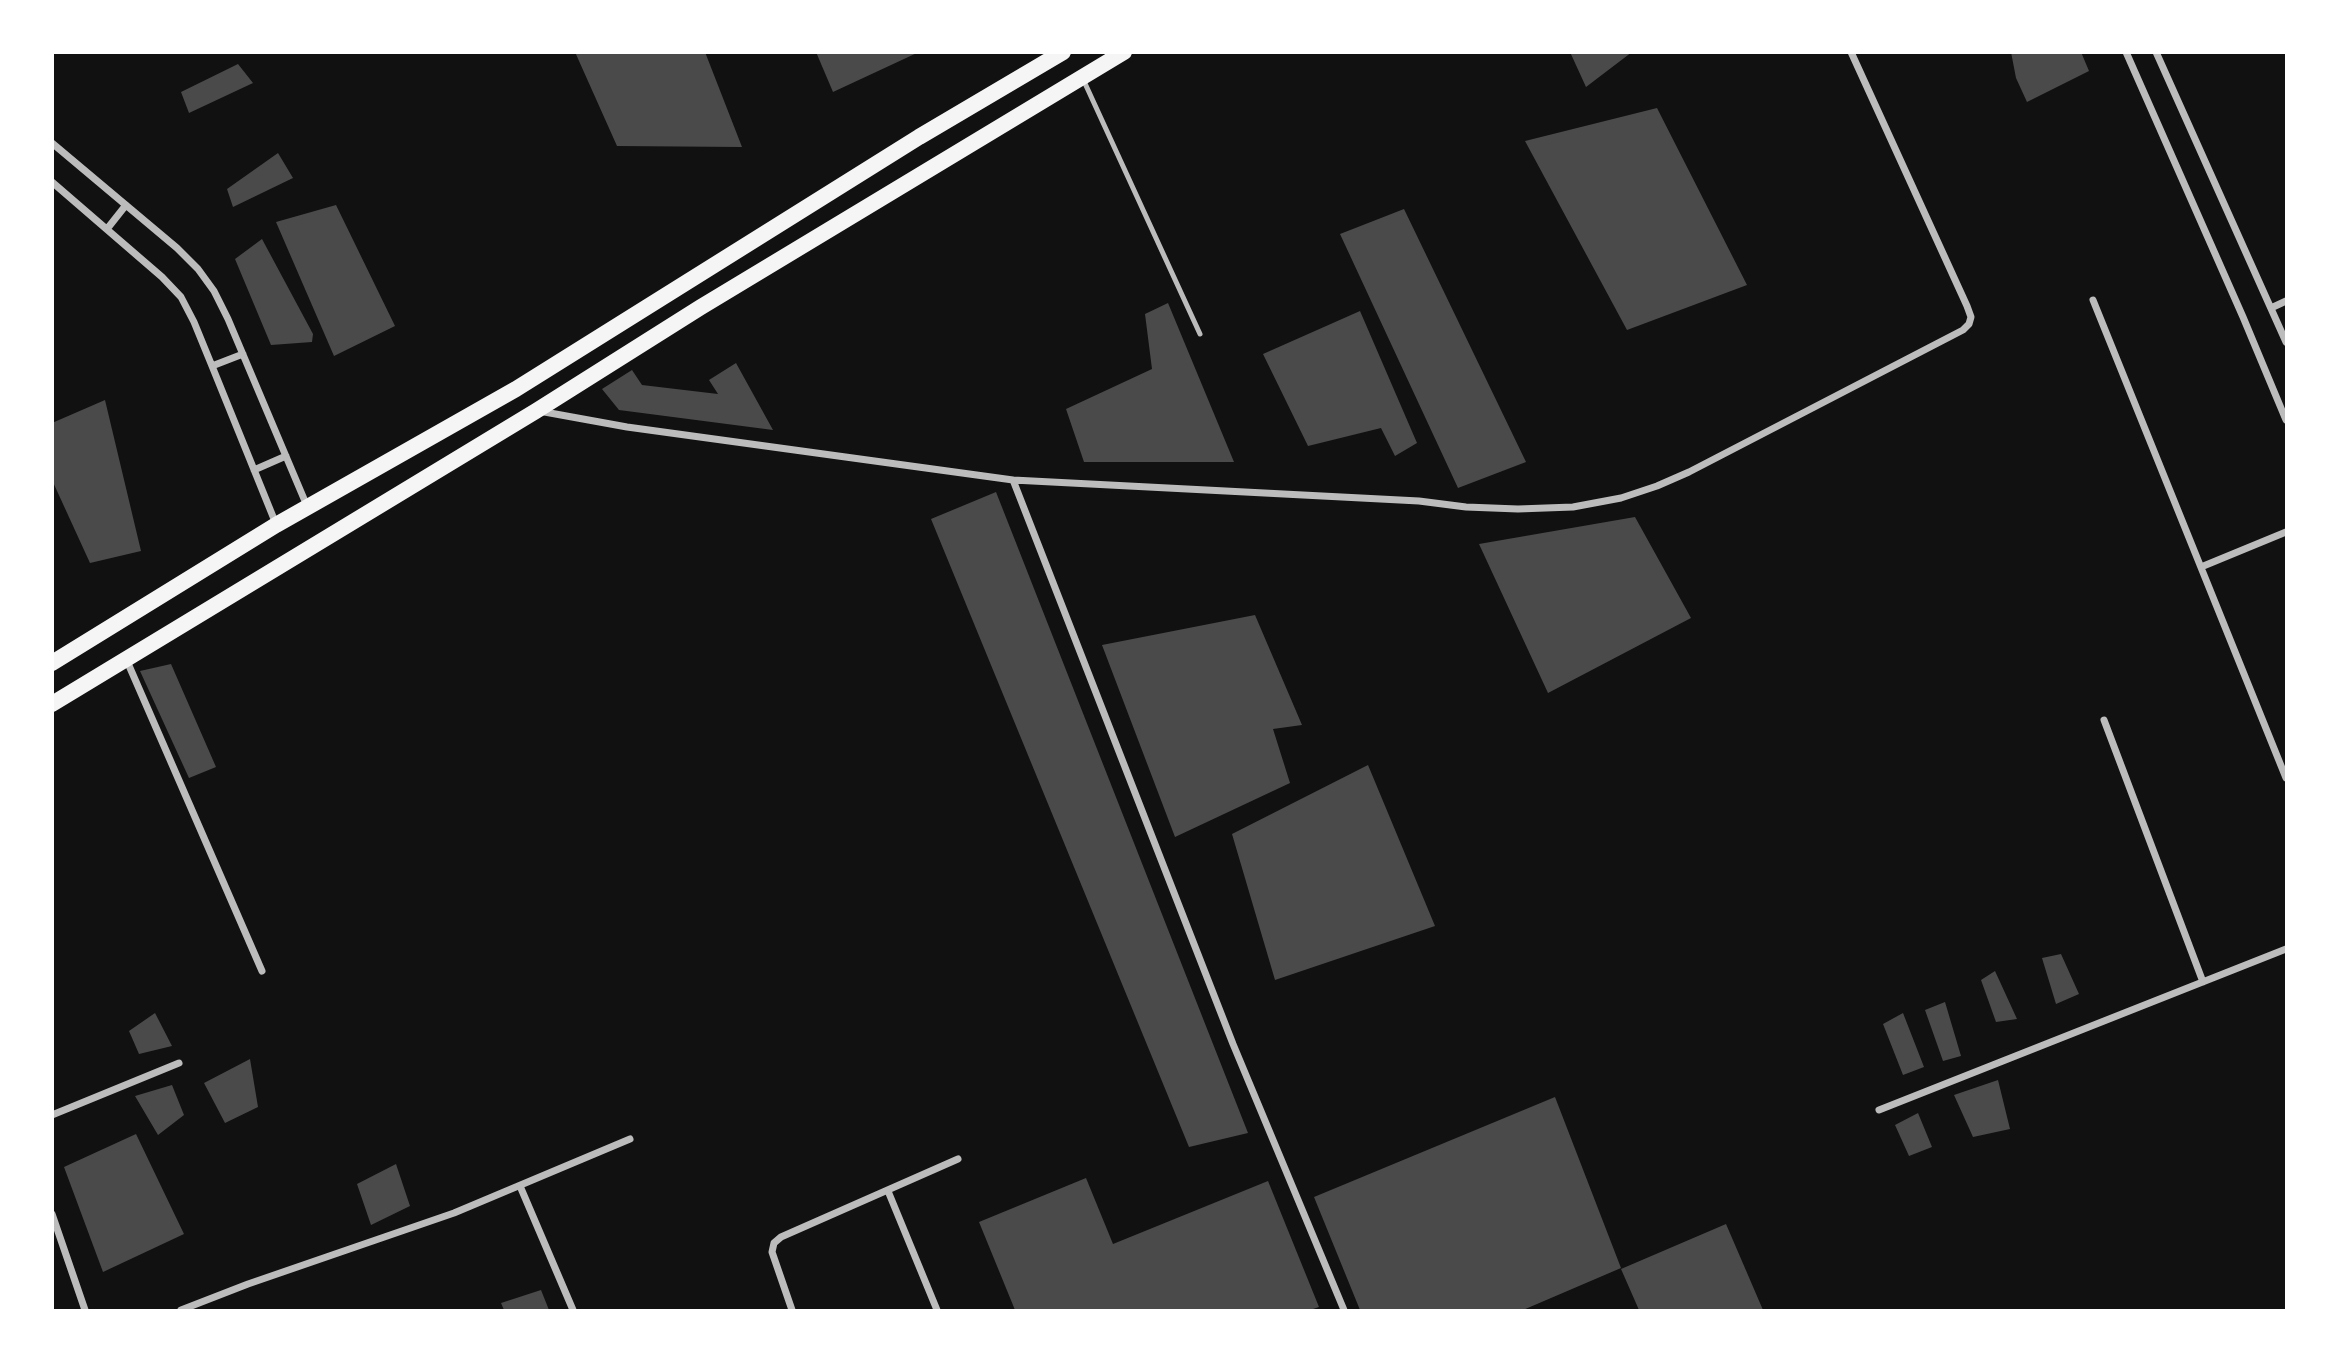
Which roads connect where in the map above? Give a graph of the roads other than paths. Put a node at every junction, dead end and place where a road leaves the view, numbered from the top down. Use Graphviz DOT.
graph roads {
  1 [pos="1063,52"];
  2 [pos="1124,52"];
  3 [pos="1851,52"];
  4 [pos="2126,52"];
  5 [pos="2156,52"];
  6 [pos="1083,79"];
  7 [pos="52,143"];
  8 [pos="52,182"];
  9 [pos="126,205"];
  10 [pos="107,229"];
  11 [pos="2093,300"];
  12 [pos="2287,300"];
  13 [pos="2271,307"];
  14 [pos="1200,334"];
  15 [pos="2287,342"];
  16 [pos="243,354"];
  17 [pos="212,366"];
  18 [pos="536,411"];
  19 [pos="2287,420"];
  20 [pos="286,456"];
  21 [pos="254,470"];
  22 [pos="1013,480"];
  23 [pos="307,507"];
  24 [pos="276,524"];
  25 [pos="2287,532"];
  26 [pos="2201,567"];
  27 [pos="126,660"];
  28 [pos="52,663"];
  29 [pos="52,704"];
  30 [pos="2104,720"];
  31 [pos="2287,778"];
  32 [pos="2287,949"];
  33 [pos="262,971"];
  34 [pos="2203,982"];
  35 [pos="179,1063"];
  36 [pos="1879,1110"];
  37 [pos="52,1115"];
  38 [pos="630,1139"];
  39 [pos="958,1159"];
  40 [pos="520,1186"];
  41 [pos="888,1191"];
  42 [pos="52,1214"];
  43 [pos="85,1311"];
  44 [pos="181,1311"];
  45 [pos="573,1311"];
  46 [pos="792,1311"];
  47 [pos="937,1311"];
  48 [pos="1345,1311"];
  1 -- 23 [label="main road"];
  2 -- 6 [label="main road"];
  3 -- 22 [label="street"];
  4 -- 19 [label="street"];
  5 -- 13 [label="street"];
  6 -- 14 [label="lane"];
  6 -- 18 [label="main road"];
  7 -- 9 [label="street"];
  8 -- 10 [label="street"];
  9 -- 10 [label="street"];
  9 -- 16 [label="street"];
  10 -- 17 [label="street"];
  11 -- 26 [label="street"];
  12 -- 13 [label="street"];
  13 -- 15 [label="street"];
  16 -- 17 [label="street"];
  16 -- 20 [label="street"];
  17 -- 21 [label="street"];
  18 -- 22 [label="street"];
  18 -- 27 [label="main road"];
  20 -- 21 [label="street"];
  20 -- 23 [label="street"];
  21 -- 24 [label="street"];
  22 -- 48 [label="street"];
  23 -- 24 [label="main road"];
  24 -- 28 [label="main road"];
  25 -- 26 [label="street"];
  26 -- 31 [label="street"];
  27 -- 29 [label="main road"];
  27 -- 33 [label="street"];
  30 -- 34 [label="street"];
  32 -- 34 [label="street"];
  34 -- 36 [label="street"];
  35 -- 37 [label="street"];
  38 -- 40 [label="street"];
  39 -- 41 [label="street"];
  40 -- 44 [label="street"];
  40 -- 45 [label="street"];
  41 -- 46 [label="street"];
  41 -- 47 [label="street"];
  42 -- 43 [label="street"];
}
